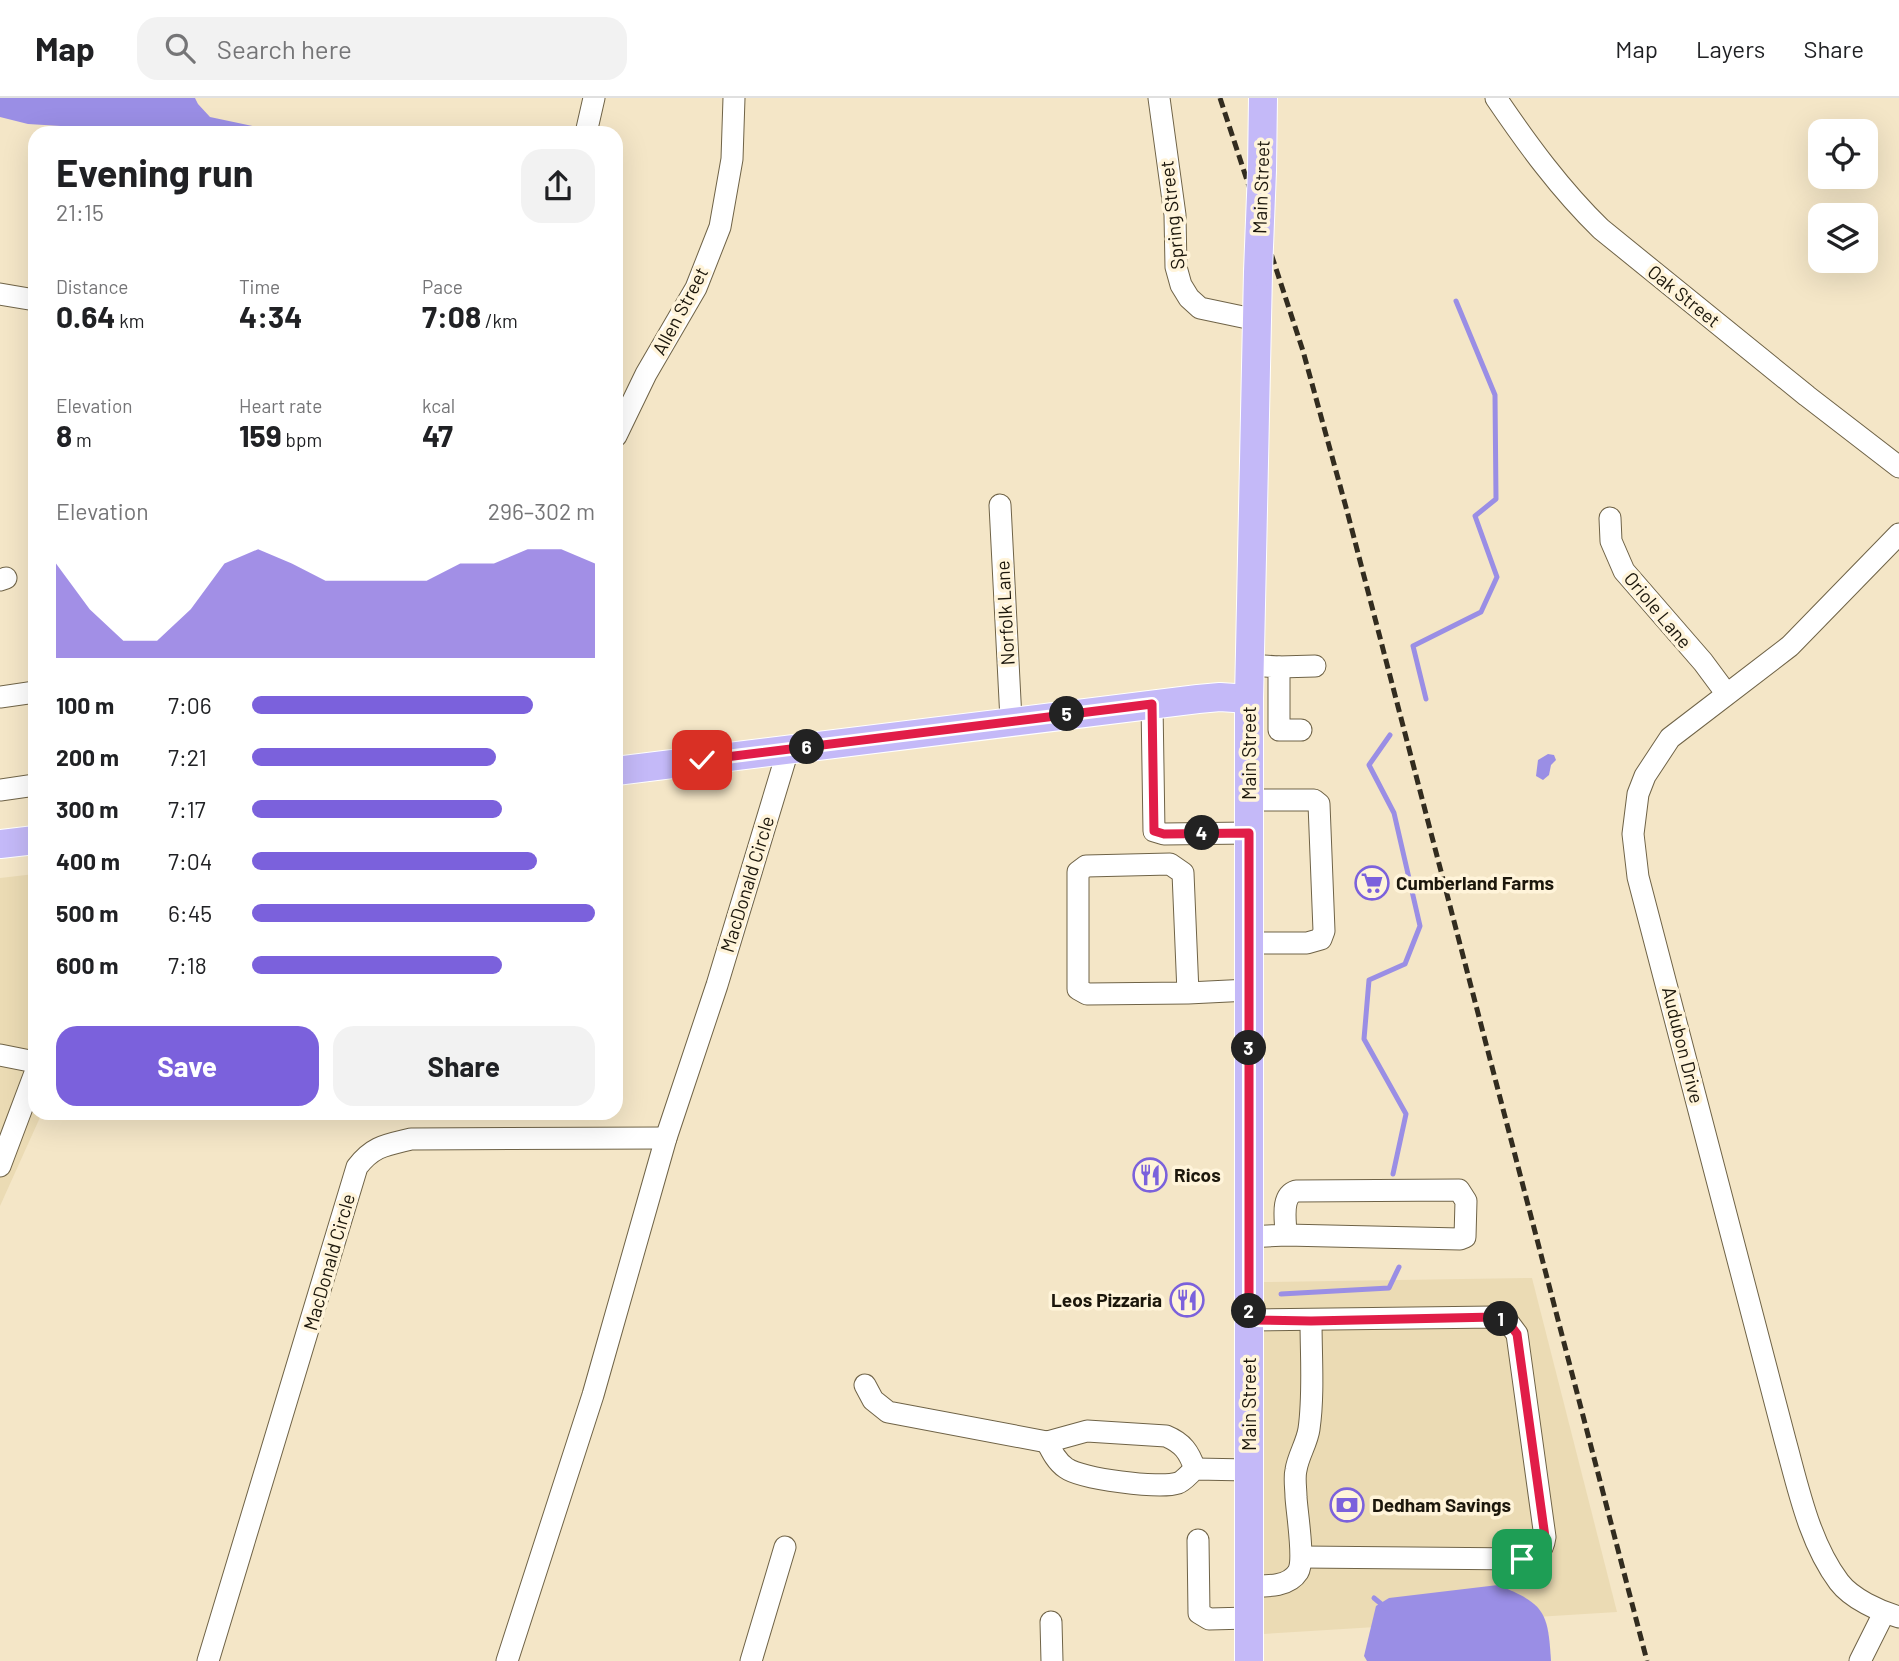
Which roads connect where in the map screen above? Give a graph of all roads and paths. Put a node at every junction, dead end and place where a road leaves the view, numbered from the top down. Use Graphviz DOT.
graph roads {
  1 [pos="594,98"];
  2 [pos="734,98"];
  3 [pos="1158,98"];
  4 [pos="1263,98"];
  5 [pos="1496,98"];
  6 [pos="588,126"];
  7 [pos="0,294"];
  8 [pos="28,299"];
  9 [pos="1257,320"];
  10 [pos="623,422"];
  11 [pos="1899,467"];
  12 [pos="1000,505"];
  13 [pos="1610,518"];
  14 [pos="1899,534"];
  15 [pos="1249,665"];
  16 [pos="1315,666"];
  17 [pos="1279,667"];
  18 [pos="28,693"];
  19 [pos="1726,693"];
  20 [pos="0,697"];
  21 [pos="1248,699"];
  22 [pos="1152,704"];
  23 [pos="1011,720"];
  24 [pos="1301,730"];
  25 [pos="788,750"];
  26 [pos="623,770"];
  27 [pos="28,786"];
  28 [pos="0,790"];
  29 [pos="1249,800"];
  30 [pos="1249,833"];
  31 [pos="28,841"];
  32 [pos="0,844"];
  33 [pos="1249,943"];
  34 [pos="1249,990"];
  35 [pos="1188,993"];
  36 [pos="0,1055"];
  37 [pos="28,1061"];
  38 [pos="28,1092"];
  39 [pos="666,1138"];
  40 [pos="0,1166"];
  41 [pos="1286,1235"];
  42 [pos="1248,1237"];
  43 [pos="1249,1320"];
  44 [pos="1311,1321"];
  45 [pos="865,1385"];
  46 [pos="1047,1442"];
  47 [pos="1195,1469"];
  48 [pos="1249,1470"];
  49 [pos="1198,1541"];
  50 [pos="785,1547"];
  51 [pos="1302,1557"];
  52 [pos="1248,1586"];
  53 [pos="1891,1615"];
  54 [pos="1249,1618"];
  55 [pos="1051,1622"];
  56 [pos="208,1661"];
  57 [pos="507,1661"];
  58 [pos="751,1661"];
  59 [pos="1052,1661"];
  60 [pos="1249,1661"];
  61 [pos="1860,1661"];
  1 -- 6 [label="street"];
  2 -- 10 [label="street, Allen Street"];
  3 -- 9 [label="street, Spring Street"];
  4 -- 9 [label="main road, Main Street, bridge"];
  5 -- 11 [label="street, Oak Street"];
  7 -- 8 [label="street"];
  9 -- 15 [label="main road, Main Street"];
  12 -- 23 [label="street, Norfolk Lane"];
  13 -- 19 [label="street, Oriole Lane"];
  14 -- 19 [label="street, Audubon Drive"];
  15 -- 17 [label="street"];
  15 -- 21 [label="main road, Main Street"];
  16 -- 17 [label="street"];
  17 -- 24 [label="street"];
  18 -- 20 [label="street"];
  19 -- 53 [label="street, Audubon Drive"];
  21 -- 22 [label="main road"];
  21 -- 29 [label="main road, Main Street"];
  22 -- 23 [label="main road"];
  22 -- 30 [label="street"];
  23 -- 25 [label="main road"];
  25 -- 26 [label="main road"];
  25 -- 39 [label="street, MacDonald Circle"];
  27 -- 28 [label="street"];
  29 -- 30 [label="main road, Main Street"];
  29 -- 33 [label="street"];
  30 -- 33 [label="main road, Main Street"];
  31 -- 32 [label="main road"];
  33 -- 34 [label="main road, Main Street"];
  34 -- 35 [label="street"];
  34 -- 42 [label="main road, Main Street"];
  35 -- 35 [label="street"];
  36 -- 37 [label="street"];
  38 -- 40 [label="street"];
  39 -- 56 [label="street, MacDonald Circle"];
  39 -- 57 [label="street, MacDonald Circle"];
  41 -- 41 [label="street"];
  41 -- 42 [label="street"];
  42 -- 43 [label="main road, Main Street"];
  43 -- 44 [label="street"];
  43 -- 48 [label="main road, Main Street"];
  44 -- 51 [label="street"];
  44 -- 51 [label="street"];
  45 -- 46 [label="street"];
  46 -- 47 [label="street"];
  46 -- 47 [label="street"];
  47 -- 48 [label="street"];
  48 -- 52 [label="main road, Main Street"];
  49 -- 54 [label="street"];
  50 -- 58 [label="street"];
  51 -- 52 [label="street"];
  52 -- 54 [label="main road, Main Street"];
  53 -- 61 [label="street"];
  54 -- 60 [label="main road, Main Street"];
  55 -- 59 [label="street"];
}
